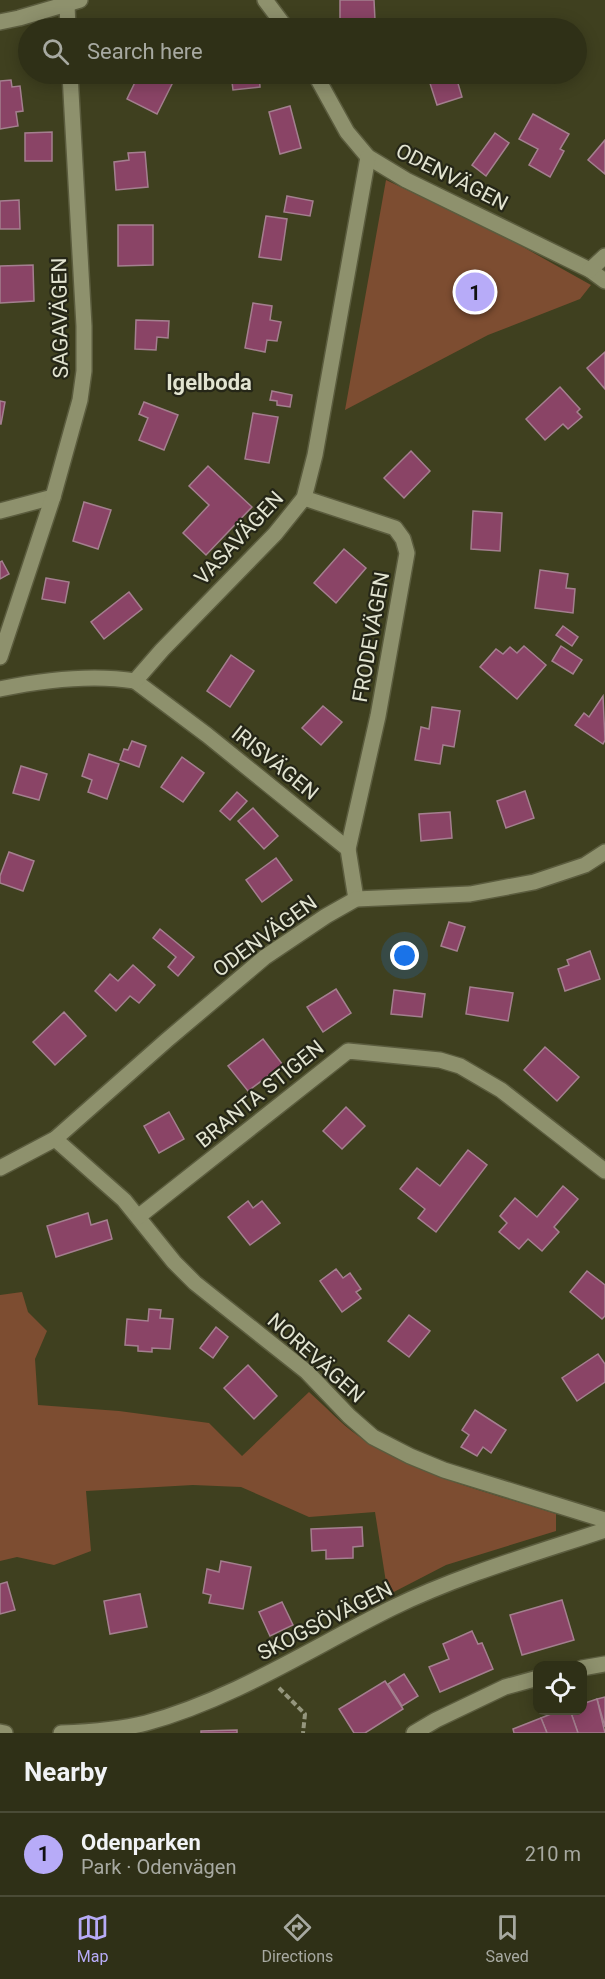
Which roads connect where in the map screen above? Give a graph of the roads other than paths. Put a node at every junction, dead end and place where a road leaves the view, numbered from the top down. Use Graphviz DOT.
graph roads {
  1 [pos="265,0"];
  2 [pos="73,2"];
  3 [pos="70,18"];
  4 [pos="278,18"];
  5 [pos="0,22"];
  6 [pos="71,84"];
  7 [pos="321,84"];
  8 [pos="368,157"];
  9 [pos="605,256"];
  10 [pos="590,270"];
  11 [pos="605,281"];
  12 [pos="53,497"];
  13 [pos="304,498"];
  14 [pos="0,511"];
  15 [pos="0,657"];
  16 [pos="135,681"];
  17 [pos="0,689"];
  18 [pos="348,849"];
  19 [pos="605,852"];
  20 [pos="356,899"];
  21 [pos="55,1139"];
  22 [pos="0,1168"];
  23 [pos="605,1171"];
  24 [pos="138,1217"];
  25 [pos="605,1520"];
  26 [pos="605,1530"];
  27 [pos="605,1664"];
  28 [pos="587,1667"];
  29 [pos="533,1679"];
  30 [pos="0,1732"];
  31 [pos="5,1733"];
  32 [pos="60,1733"];
  33 [pos="414,1733"];
  1 -- 4 [label="street"];
  2 -- 3 [label="street"];
  2 -- 5 [label="street"];
  6 -- 12 [label="street, SAGAVÄGEN"];
  7 -- 8 [label="street, ODENVÄGEN"];
  8 -- 10 [label="street, ODENVÄGEN"];
  8 -- 13 [label="street, VASAVÄGEN"];
  9 -- 10 [label="street"];
  10 -- 11 [label="street, ODENVÄGEN"];
  12 -- 14 [label="street"];
  12 -- 15 [label="street, SAGAVÄGEN"];
  13 -- 16 [label="street, VASAVÄGEN"];
  13 -- 18 [label="street, FRODEVÄGEN"];
  16 -- 17 [label="street"];
  16 -- 18 [label="street, IRISVÄGEN"];
  18 -- 20 [label="street"];
  19 -- 20 [label="street, ODENVÄGEN"];
  20 -- 21 [label="street, ODENVÄGEN"];
  21 -- 22 [label="street, ODENVÄGEN"];
  21 -- 24 [label="street, NOREVÄGEN"];
  23 -- 24 [label="street, BRANTA STIGEN"];
  24 -- 25 [label="street, NOREVÄGEN"];
  26 -- 32 [label="street, SKOGSÖVÄGEN"];
  27 -- 28 [label="street"];
  29 -- 33 [label="street"];
  30 -- 31 [label="street"];
}
